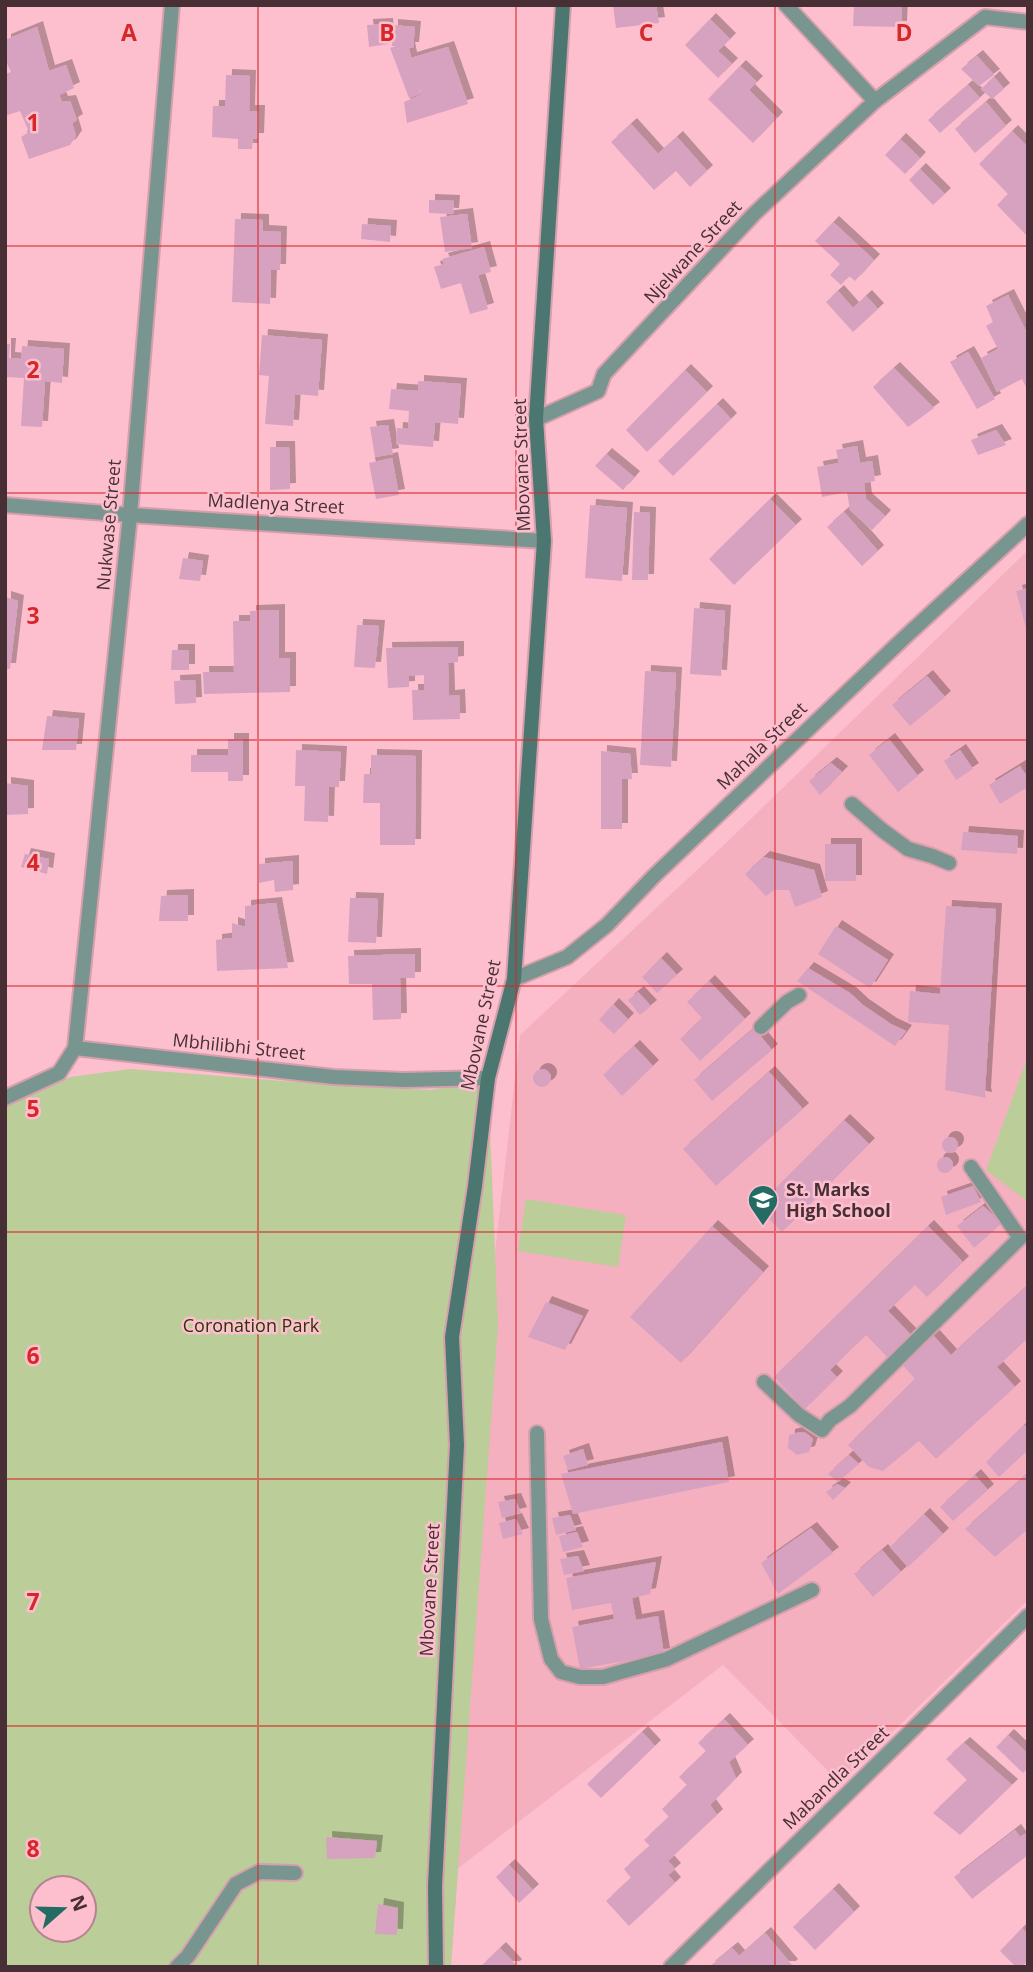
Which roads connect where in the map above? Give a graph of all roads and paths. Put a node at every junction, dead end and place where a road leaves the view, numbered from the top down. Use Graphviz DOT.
graph roads {
  1 [pos="172,5"];
  2 [pos="563,5"];
  3 [pos="786,5"];
  4 [pos="1028,22"];
  5 [pos="875,101"];
  6 [pos="536,419"];
  7 [pos="5,505"];
  8 [pos="130,515"];
  9 [pos="1028,524"];
  10 [pos="544,541"];
  11 [pos="852,804"];
  12 [pos="948,863"];
  13 [pos="514,979"];
  14 [pos="799,995"];
  15 [pos="761,1027"];
  16 [pos="75,1048"];
  17 [pos="488,1078"];
  18 [pos="5,1098"];
  19 [pos="971,1167"];
  20 [pos="764,1382"];
  21 [pos="537,1433"];
  22 [pos="812,1590"];
  23 [pos="1028,1616"];
  24 [pos="295,1873"];
  25 [pos="177,1967"];
  26 [pos="436,1967"];
  27 [pos="671,1967"];
  1 -- 8 [label="street, Nukwase Street"];
  2 -- 6 [label="street, Mbovane Street"];
  3 -- 5 [label="street"];
  4 -- 5 [label="street, Njelwane Street"];
  5 -- 6 [label="street, Njelwane Street"];
  6 -- 10 [label="street, Mbovane Street"];
  7 -- 8 [label="street, Madlenya Street"];
  8 -- 10 [label="street, Madlenya Street"];
  8 -- 16 [label="street, Nukwase Street"];
  9 -- 13 [label="street, Mahala Street"];
  10 -- 13 [label="street, Mbovane Street"];
  11 -- 12 [label="street"];
  13 -- 17 [label="street, Mbovane Street"];
  14 -- 15 [label="street"];
  16 -- 17 [label="street, Mbhilibhi Street"];
  16 -- 18 [label="street"];
  17 -- 26 [label="street, Mbovane Street"];
  19 -- 20 [label="street"];
  21 -- 22 [label="street"];
  23 -- 27 [label="street, Mabandla Street"];
  24 -- 25 [label="street"];
}
